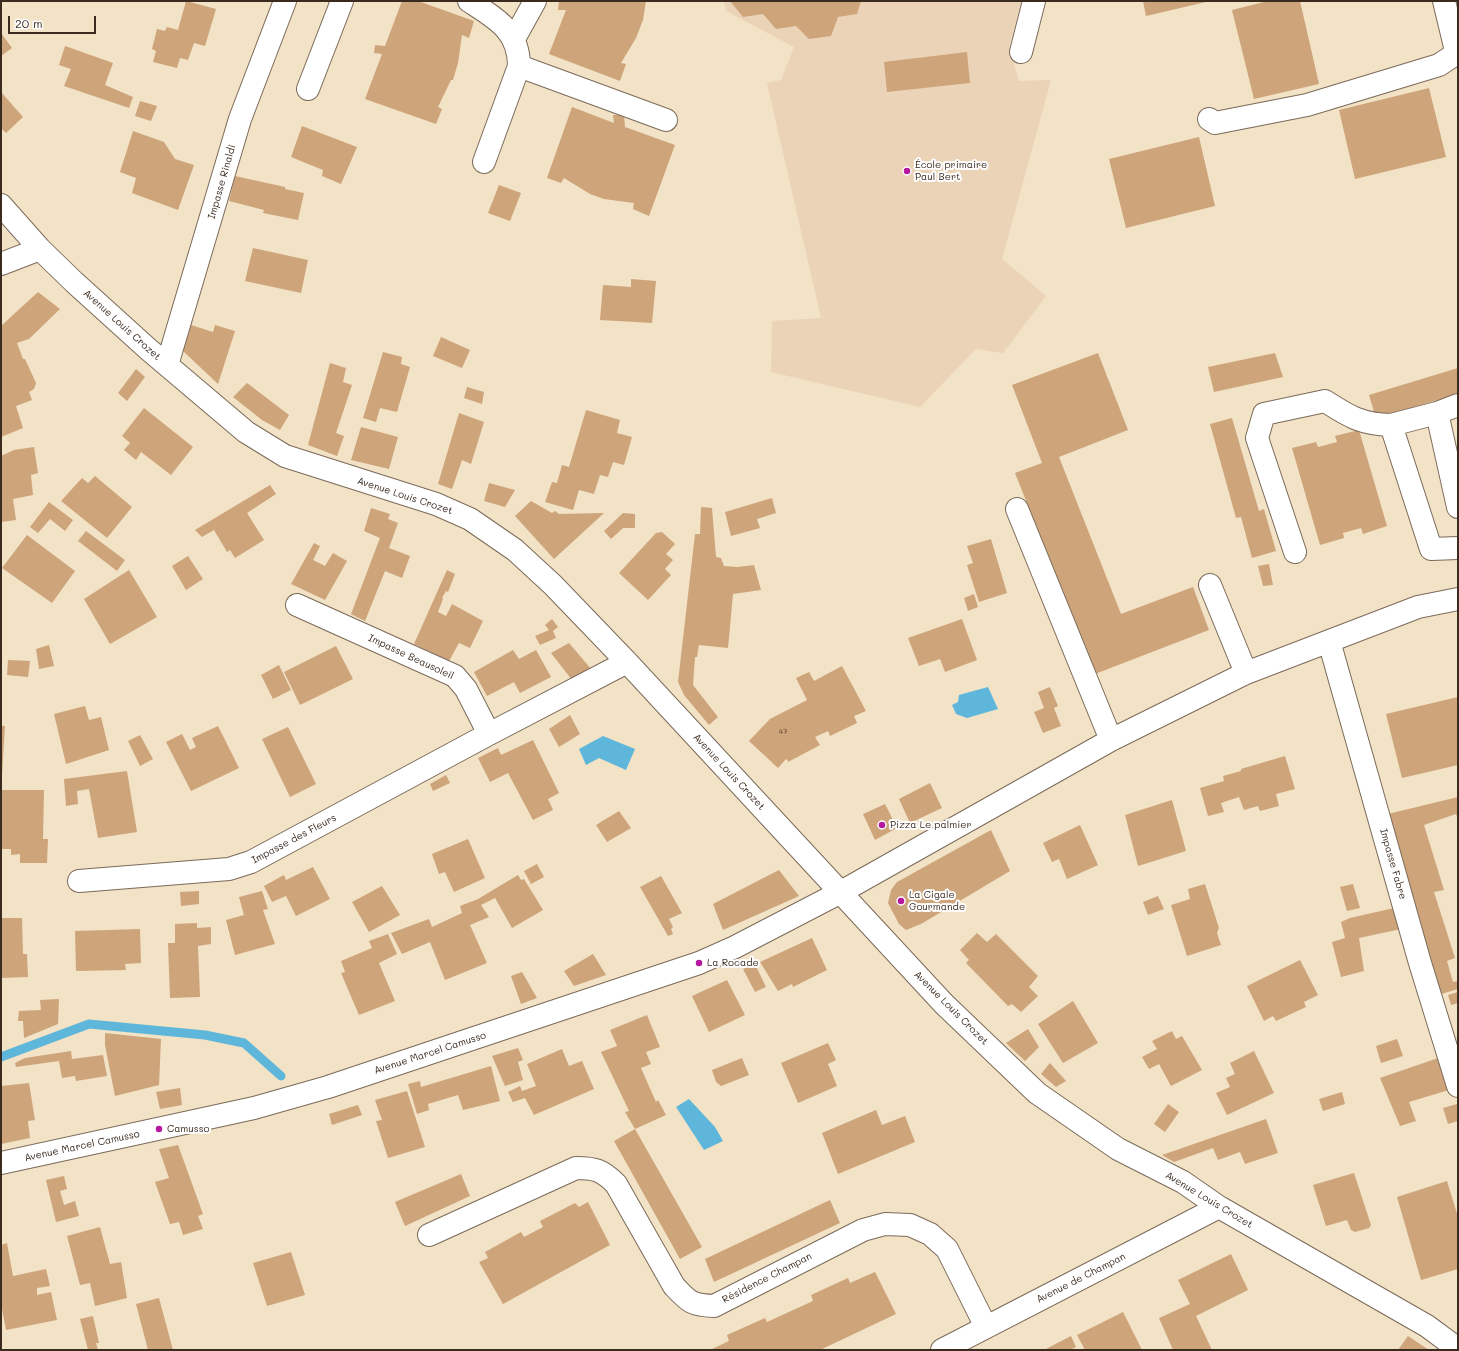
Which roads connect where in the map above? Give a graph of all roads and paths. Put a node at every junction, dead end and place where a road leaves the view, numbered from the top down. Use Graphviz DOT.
graph roads {
  1 [pos="285,1"];
  2 [pos="342,1"];
  3 [pos="469,1"];
  4 [pos="535,1"];
  5 [pos="1034,1"];
  6 [pos="1444,1"];
  7 [pos="514,39"];
  8 [pos="1021,52"];
  9 [pos="1457,54"];
  10 [pos="519,66"];
  11 [pos="308,89"];
  12 [pos="1210,119"];
  13 [pos="666,120"];
  14 [pos="484,162"];
  15 [pos="1,205"];
  16 [pos="40,249"];
  17 [pos="1,264"];
  18 [pos="167,365"];
  19 [pos="1458,404"];
  20 [pos="1437,413"];
  21 [pos="1391,425"];
  22 [pos="1458,507"];
  23 [pos="1017,509"];
  24 [pos="1295,552"];
  25 [pos="1457,555"];
  26 [pos="1210,585"];
  27 [pos="1458,599"];
  28 [pos="296,605"];
  29 [pos="1329,641"];
  30 [pos="627,662"];
  31 [pos="1246,673"];
  32 [pos="489,734"];
  33 [pos="1111,740"];
  34 [pos="79,881"];
  35 [pos="841,892"];
  36 [pos="1458,1086"];
  37 [pos="1,1163"];
  38 [pos="1220,1207"];
  39 [pos="429,1235"];
  40 [pos="986,1327"];
  41 [pos="1458,1349"];
  42 [pos="942,1350"];
  1 -- 18 [label="street, Impasse Rinaldi"];
  2 -- 11 [label="street"];
  3 -- 7 [label="street"];
  4 -- 7 [label="street"];
  5 -- 8 [label="street"];
  6 -- 9 [label="street"];
  7 -- 10 [label="street"];
  9 -- 12 [label="street"];
  10 -- 13 [label="street"];
  10 -- 14 [label="street"];
  15 -- 16 [label="street, Avenue Louis Crozet"];
  16 -- 17 [label="street"];
  16 -- 18 [label="street, Avenue Louis Crozet"];
  18 -- 30 [label="street, Avenue Louis Crozet"];
  19 -- 20 [label="street"];
  20 -- 21 [label="street"];
  20 -- 22 [label="street"];
  21 -- 24 [label="street"];
  21 -- 25 [label="street"];
  23 -- 33 [label="street"];
  26 -- 31 [label="street"];
  27 -- 29 [label="street, Avenue Marcel Camusso"];
  28 -- 32 [label="street, Impasse Beausoleil"];
  29 -- 31 [label="street, Avenue Marcel Camusso"];
  29 -- 36 [label="street, Impasse Fabre"];
  30 -- 32 [label="street"];
  30 -- 35 [label="street, Avenue Louis Crozet"];
  31 -- 33 [label="street, Avenue Marcel Camusso"];
  32 -- 34 [label="street, Impasse des Fleurs"];
  33 -- 35 [label="street, Avenue Marcel Camusso"];
  35 -- 37 [label="street, Avenue Marcel Camusso"];
  35 -- 38 [label="street, Avenue Louis Crozet"];
  38 -- 40 [label="street, Avenue de Champan"];
  38 -- 41 [label="street, Avenue Louis Crozet"];
  39 -- 40 [label="street, Résidence Champan"];
  40 -- 42 [label="street, Avenue de Champan"];
}
